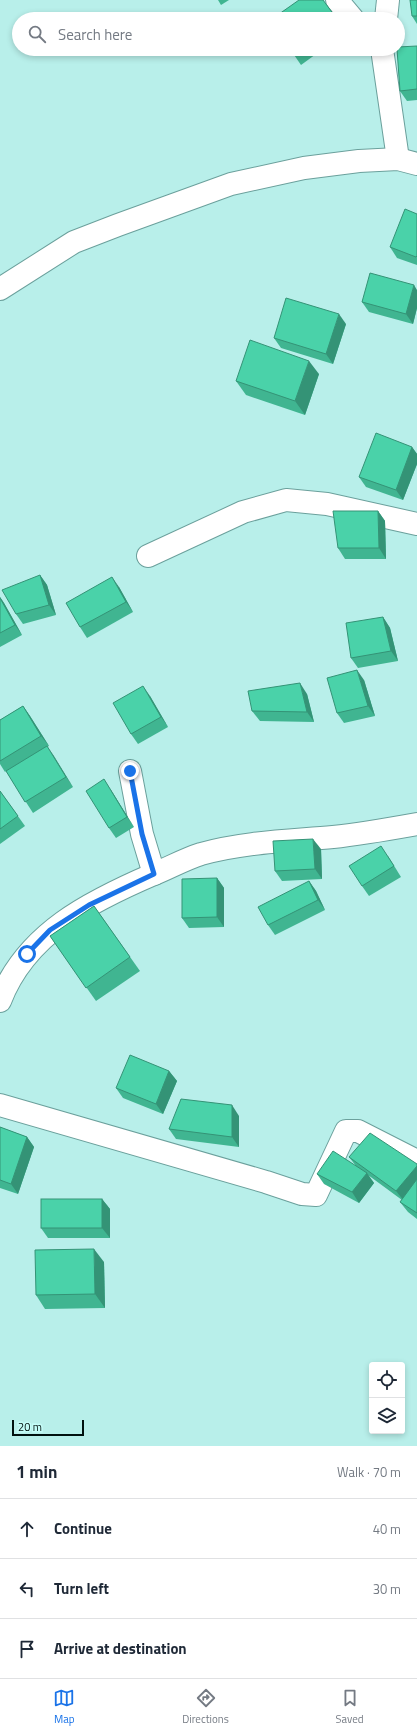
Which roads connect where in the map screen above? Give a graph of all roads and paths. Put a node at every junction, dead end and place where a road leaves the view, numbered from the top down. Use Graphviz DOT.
graph roads {
  1 [pos="337,0"];
  2 [pos="388,0"];
  3 [pos="347,12"];
  4 [pos="387,12"];
  5 [pos="382,56"];
  6 [pos="407,162"];
  7 [pos="0,289"];
  8 [pos="417,524"];
  9 [pos="148,556"];
  10 [pos="130,771"];
  11 [pos="417,824"];
  12 [pos="154,874"];
  13 [pos="0,1001"];
  14 [pos="0,1106"];
  15 [pos="417,1161"];
  1 -- 3 [label="street"];
  2 -- 4 [label="street"];
  5 -- 6 [label="street"];
  6 -- 7 [label="street"];
  8 -- 9 [label="street"];
  10 -- 12 [label="street"];
  11 -- 12 [label="street"];
  12 -- 13 [label="street"];
  14 -- 15 [label="street"];
}
